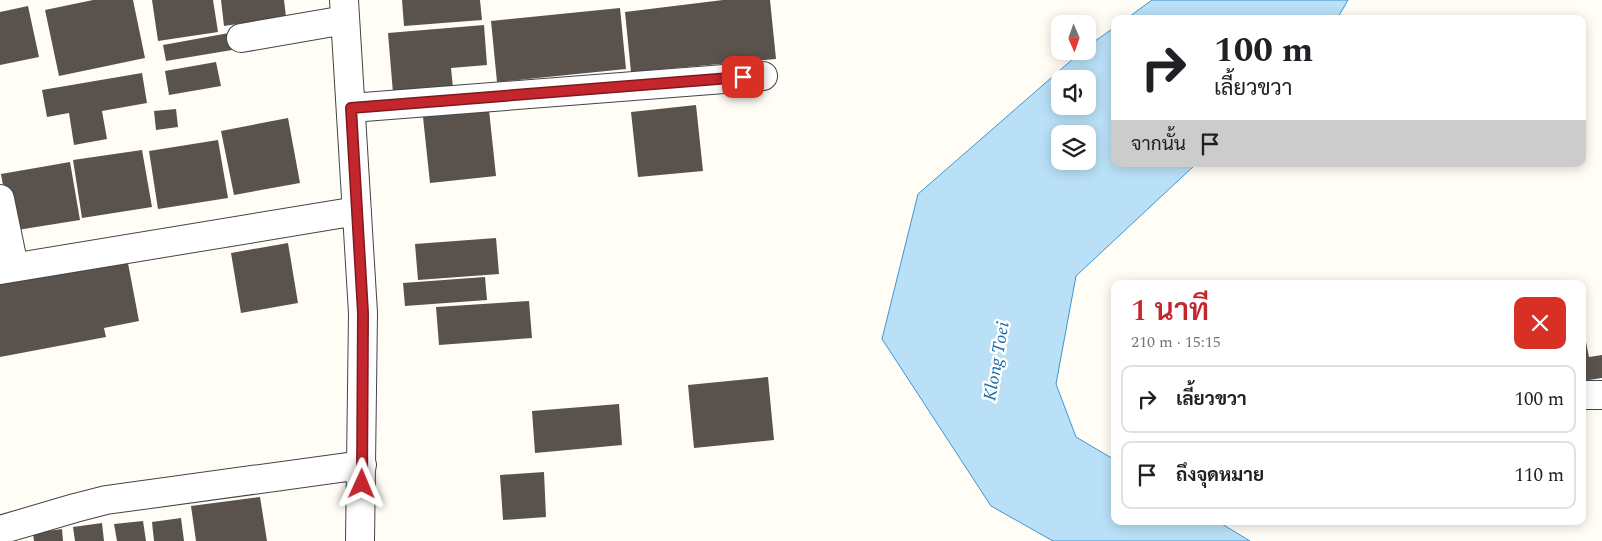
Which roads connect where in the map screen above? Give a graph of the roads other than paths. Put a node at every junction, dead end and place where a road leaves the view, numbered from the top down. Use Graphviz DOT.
graph roads {
  1 [pos="344,10"];
  2 [pos="241,38"];
  3 [pos="763,76"];
  4 [pos="351,108"];
  5 [pos="0,199"];
  6 [pos="357,211"];
  7 [pos="7,269"];
  8 [pos="1602,395"];
  9 [pos="1586,396"];
  10 [pos="362,465"];
  11 [pos="0,530"];
  12 [pos="360,541"];
  1 -- 2 [label="street"];
  1 -- 4 [label="street"];
  3 -- 4 [label="street"];
  4 -- 6 [label="street"];
  5 -- 7 [label="street"];
  6 -- 7 [label="street"];
  6 -- 10 [label="street"];
  8 -- 9 [label="street"];
  10 -- 11 [label="street"];
  10 -- 12 [label="street"];
}
